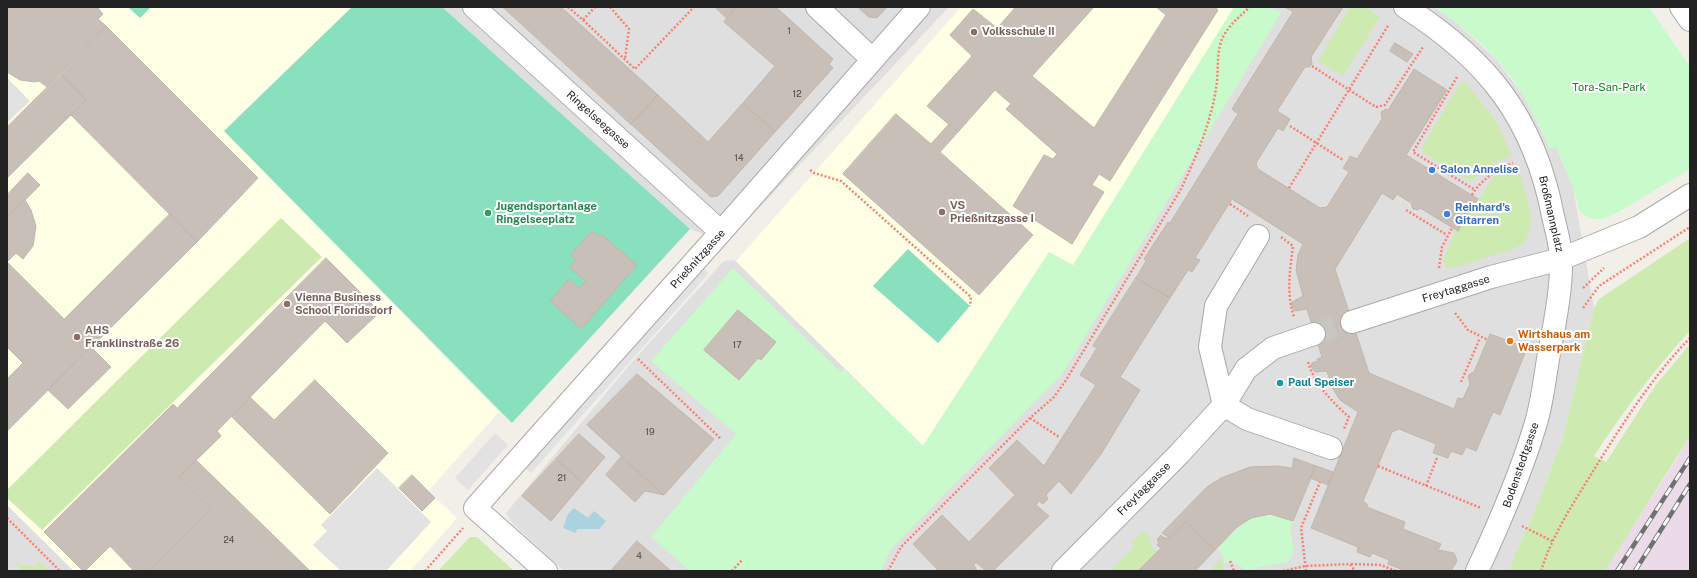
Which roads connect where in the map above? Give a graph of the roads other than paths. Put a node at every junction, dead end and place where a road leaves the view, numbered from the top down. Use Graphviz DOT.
graph roads {
  1 [pos="474,7"];
  2 [pos="817,7"];
  3 [pos="919,7"];
  4 [pos="1681,7"];
  5 [pos="1399,13"];
  6 [pos="1690,20"];
  7 [pos="872,59"];
  8 [pos="1690,195"];
  9 [pos="1263,230"];
  10 [pos="721,232"];
  11 [pos="1561,259"];
  12 [pos="1352,322"];
  13 [pos="1314,334"];
  14 [pos="1224,405"];
  15 [pos="1330,448"];
  16 [pos="546,571"];
  17 [pos="1063,571"];
  18 [pos="1477,571"];
  1 -- 10 [label="street, Ringelseegasse"];
  2 -- 7 [label="street"];
  3 -- 7 [label="street, Prießnitzgasse"];
  4 -- 6 [label="street"];
  5 -- 11 [label="street, Broßmannplatz"];
  7 -- 10 [label="street, Prießnitzgasse"];
  8 -- 11 [label="street, Broßmannplatz"];
  9 -- 14 [label="street"];
  10 -- 16 [label="street, Prießnitzgasse"];
  11 -- 12 [label="street, Freytaggasse"];
  11 -- 18 [label="street, Bodenstedtgasse"];
  13 -- 14 [label="street, Freytaggasse"];
  14 -- 15 [label="street"];
  14 -- 17 [label="street, Freytaggasse"];
}
